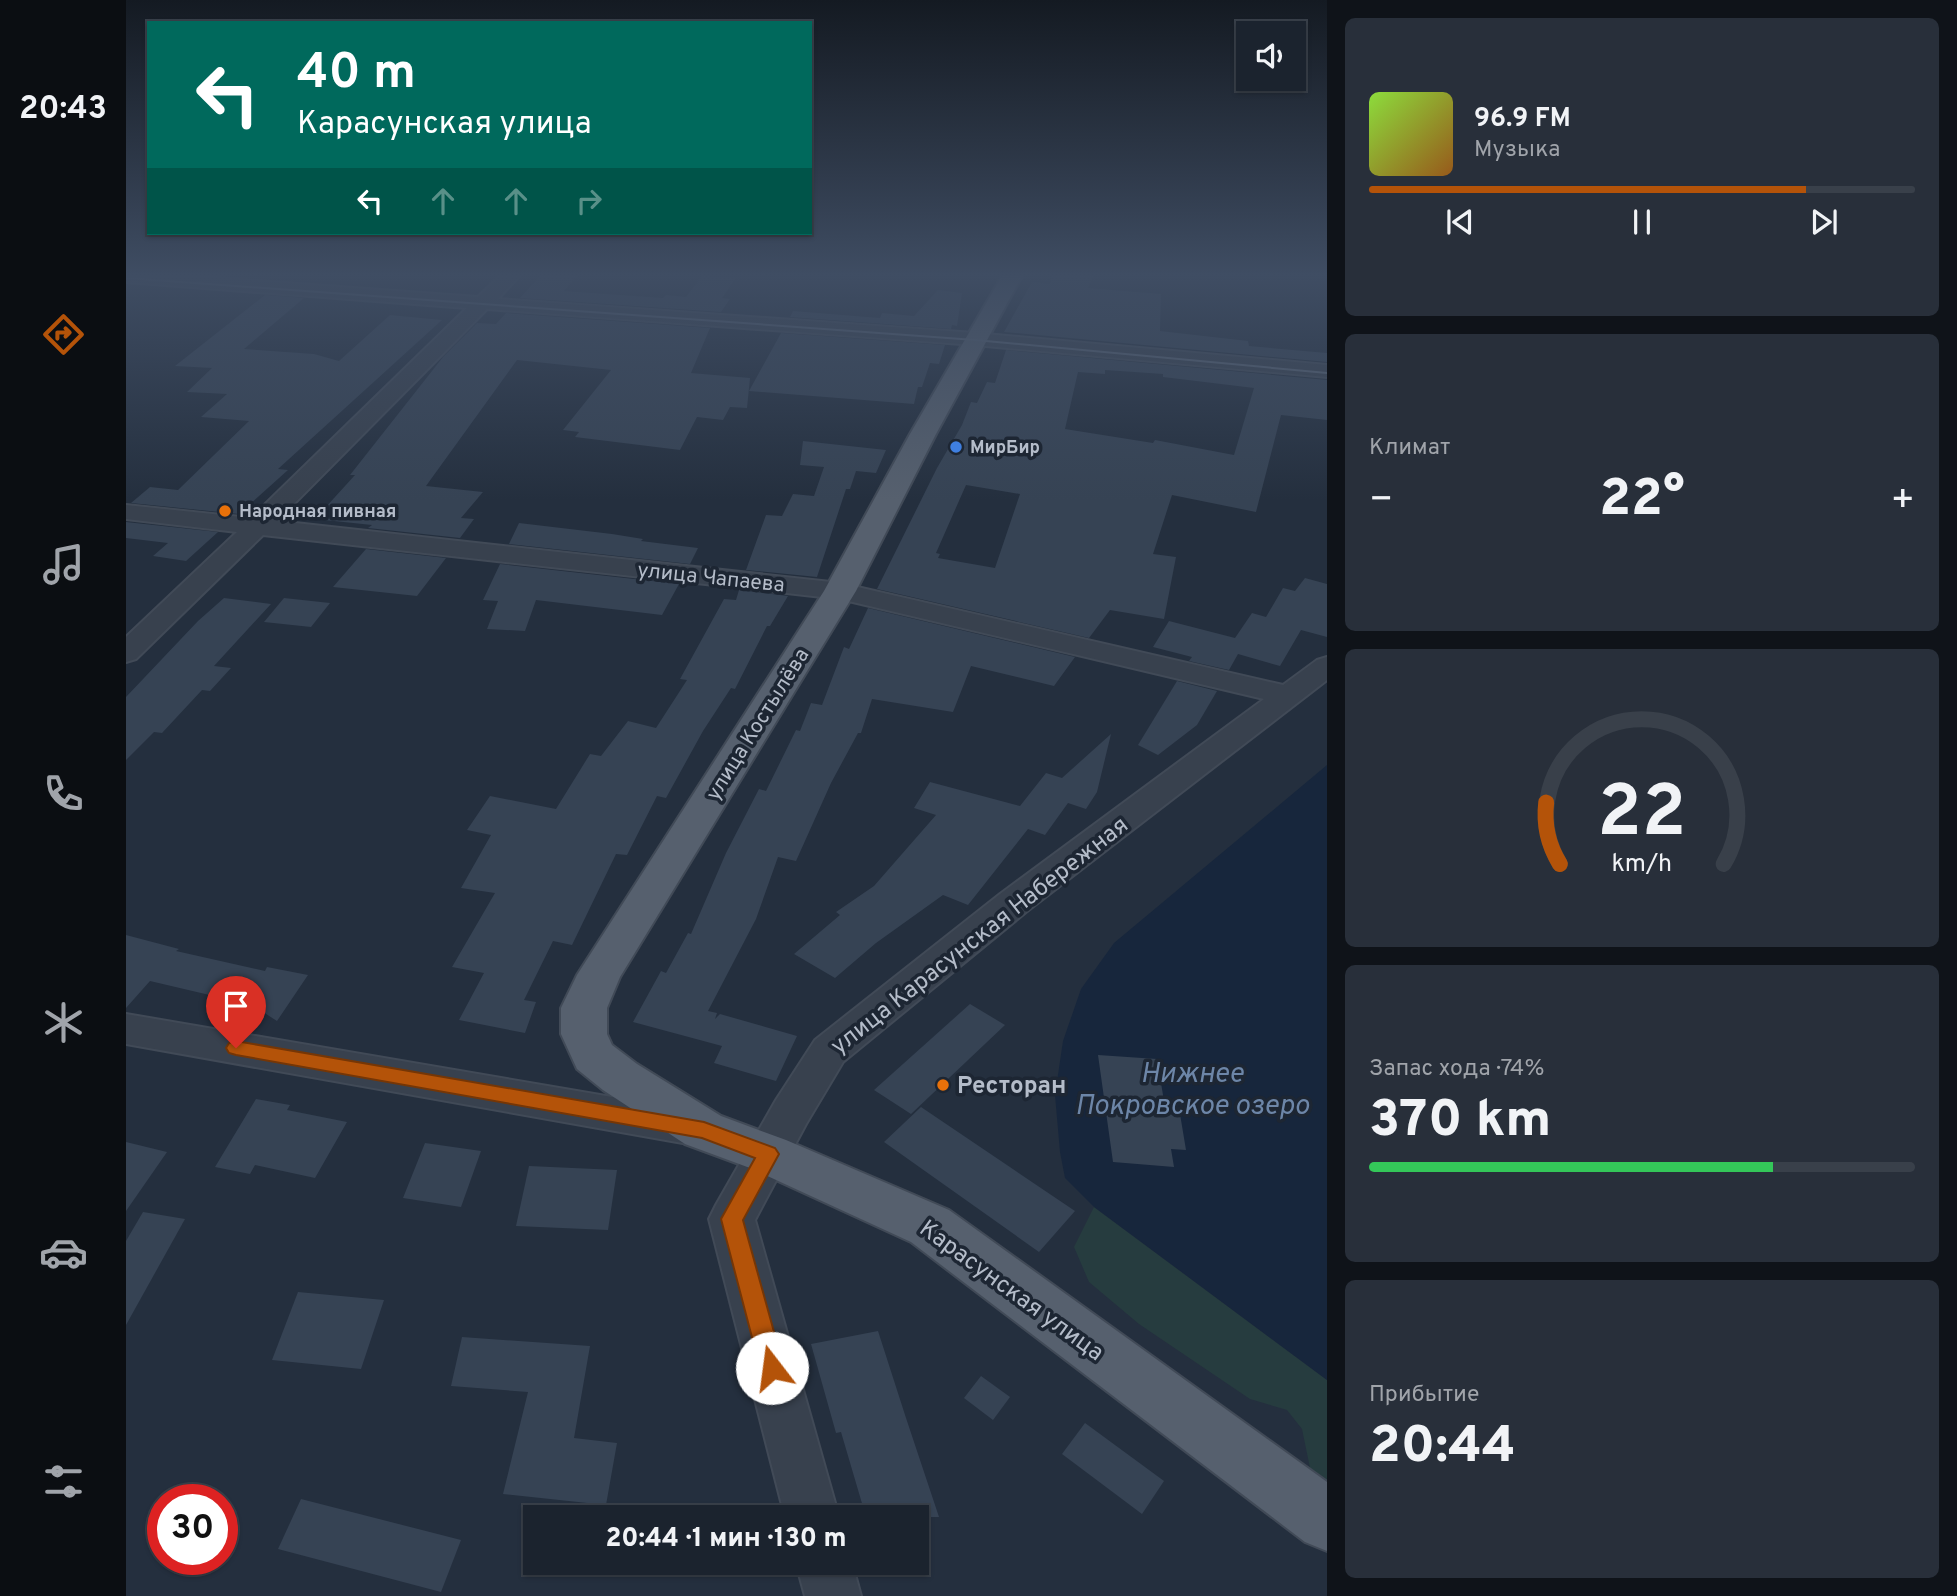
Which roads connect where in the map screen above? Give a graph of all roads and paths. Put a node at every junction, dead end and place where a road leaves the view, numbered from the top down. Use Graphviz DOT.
graph roads {
  1 [pos="434,350"];
  2 [pos="968,350"];
  3 [pos="1108,350"];
  4 [pos="1327,371"];
  5 [pos="126,512"];
  6 [pos="258,526"];
  7 [pos="840,591"];
  8 [pos="126,653"];
  9 [pos="1327,666"];
  10 [pos="1288,695"];
  11 [pos="126,1028"];
  12 [pos="704,1130"];
  13 [pos="768,1154"];
  14 [pos="809,1505"];
  15 [pos="1327,1520"];
  16 [pos="827,1575"];
  17 [pos="833,1596"];
  1 -- 6 [label="street"];
  2 -- 7 [label="main road, улица Костылёва"];
  3 -- 4 [label="street"];
  5 -- 6 [label="street, улица Чапаева"];
  6 -- 7 [label="street, улица Чапаева"];
  6 -- 8 [label="street"];
  7 -- 10 [label="street, улица Чапаева"];
  7 -- 12 [label="main road, улица Костылёва"];
  9 -- 10 [label="street, улица Карасунская Набережная"];
  10 -- 13 [label="street, улица Карасунская Набережная"];
  11 -- 12 [label="street, Карасунская улица"];
  12 -- 13 [label="main road, Карасунская улица"];
  13 -- 14 [label="street, улица Карасунская Набережная"];
  13 -- 15 [label="main road, Карасунская улица"];
  16 -- 17 [label="street"];
}
